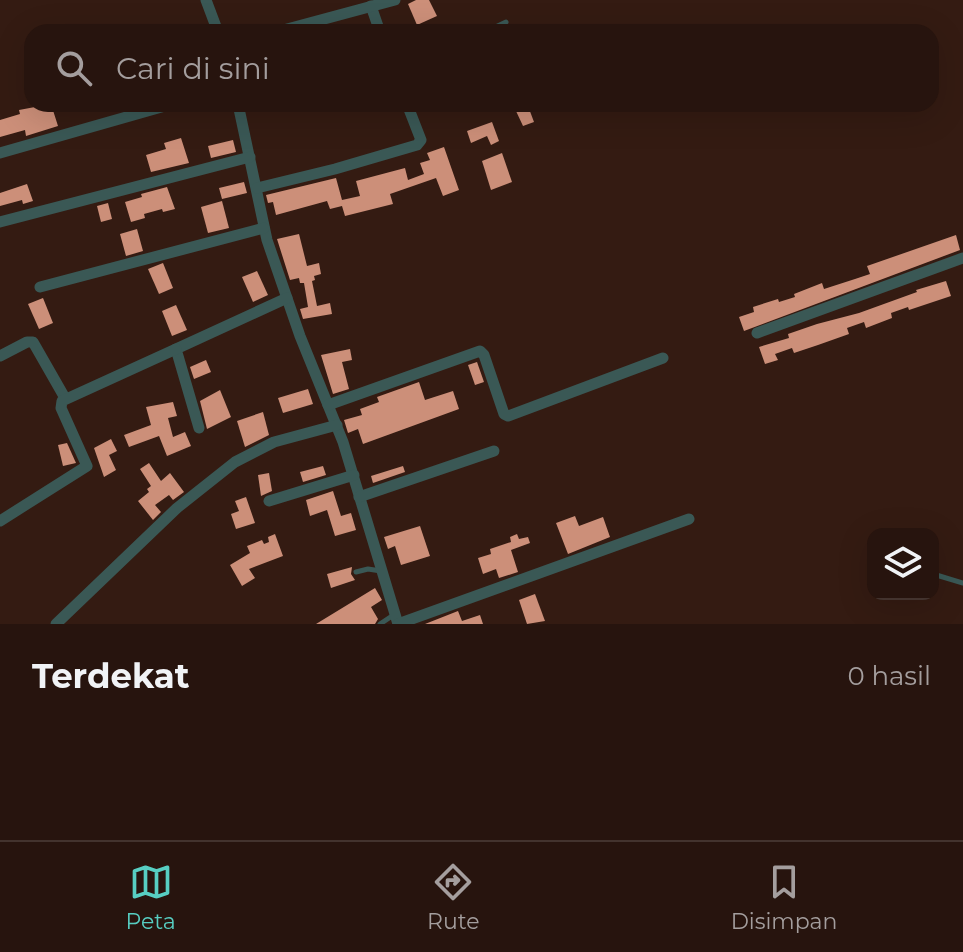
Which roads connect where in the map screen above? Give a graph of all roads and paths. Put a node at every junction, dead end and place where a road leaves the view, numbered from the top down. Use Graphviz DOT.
graph roads {
  1 [pos="206,0"];
  2 [pos="395,0"];
  3 [pos="371,6"];
  4 [pos="506,22"];
  5 [pos="215,24"];
  6 [pos="305,24"];
  7 [pos="377,24"];
  8 [pos="502,24"];
  9 [pos="144,112"];
  10 [pos="240,112"];
  11 [pos="410,112"];
  12 [pos="0,153"];
  13 [pos="250,157"];
  14 [pos="257,188"];
  15 [pos="0,222"];
  16 [pos="264,228"];
  17 [pos="963,258"];
  18 [pos="40,287"];
  19 [pos="287,298"];
  20 [pos="757,333"];
  21 [pos="176,349"];
  22 [pos="0,356"];
  23 [pos="663,358"];
  24 [pos="65,398"];
  25 [pos="328,405"];
  26 [pos="337,425"];
  27 [pos="199,428"];
  28 [pos="494,451"];
  29 [pos="354,475"];
  30 [pos="359,497"];
  31 [pos="269,501"];
  32 [pos="689,519"];
  33 [pos="0,521"];
  34 [pos="356,572"];
  35 [pos="382,572"];
  36 [pos="939,576"];
  37 [pos="963,583"];
  38 [pos="397,621"];
  39 [pos="56,624"];
  40 [pos="380,624"];
  1 -- 5 [label="street"];
  2 -- 3 [label="street"];
  3 -- 6 [label="street"];
  3 -- 7 [label="street"];
  4 -- 8 [label="lane"];
  9 -- 12 [label="street"];
  10 -- 13 [label="street"];
  11 -- 14 [label="street"];
  13 -- 14 [label="street"];
  13 -- 15 [label="street"];
  14 -- 16 [label="street"];
  16 -- 18 [label="street"];
  16 -- 19 [label="street"];
  17 -- 20 [label="street"];
  19 -- 21 [label="street"];
  19 -- 25 [label="street"];
  21 -- 24 [label="street"];
  21 -- 27 [label="street"];
  22 -- 24 [label="street"];
  23 -- 25 [label="street"];
  24 -- 33 [label="street"];
  25 -- 26 [label="street"];
  26 -- 29 [label="street"];
  26 -- 39 [label="street"];
  28 -- 30 [label="street"];
  29 -- 30 [label="street"];
  29 -- 31 [label="street"];
  30 -- 35 [label="street"];
  32 -- 38 [label="street"];
  34 -- 35 [label="lane"];
  35 -- 38 [label="street"];
  36 -- 37 [label="lane"];
  38 -- 40 [label="lane"];
}
